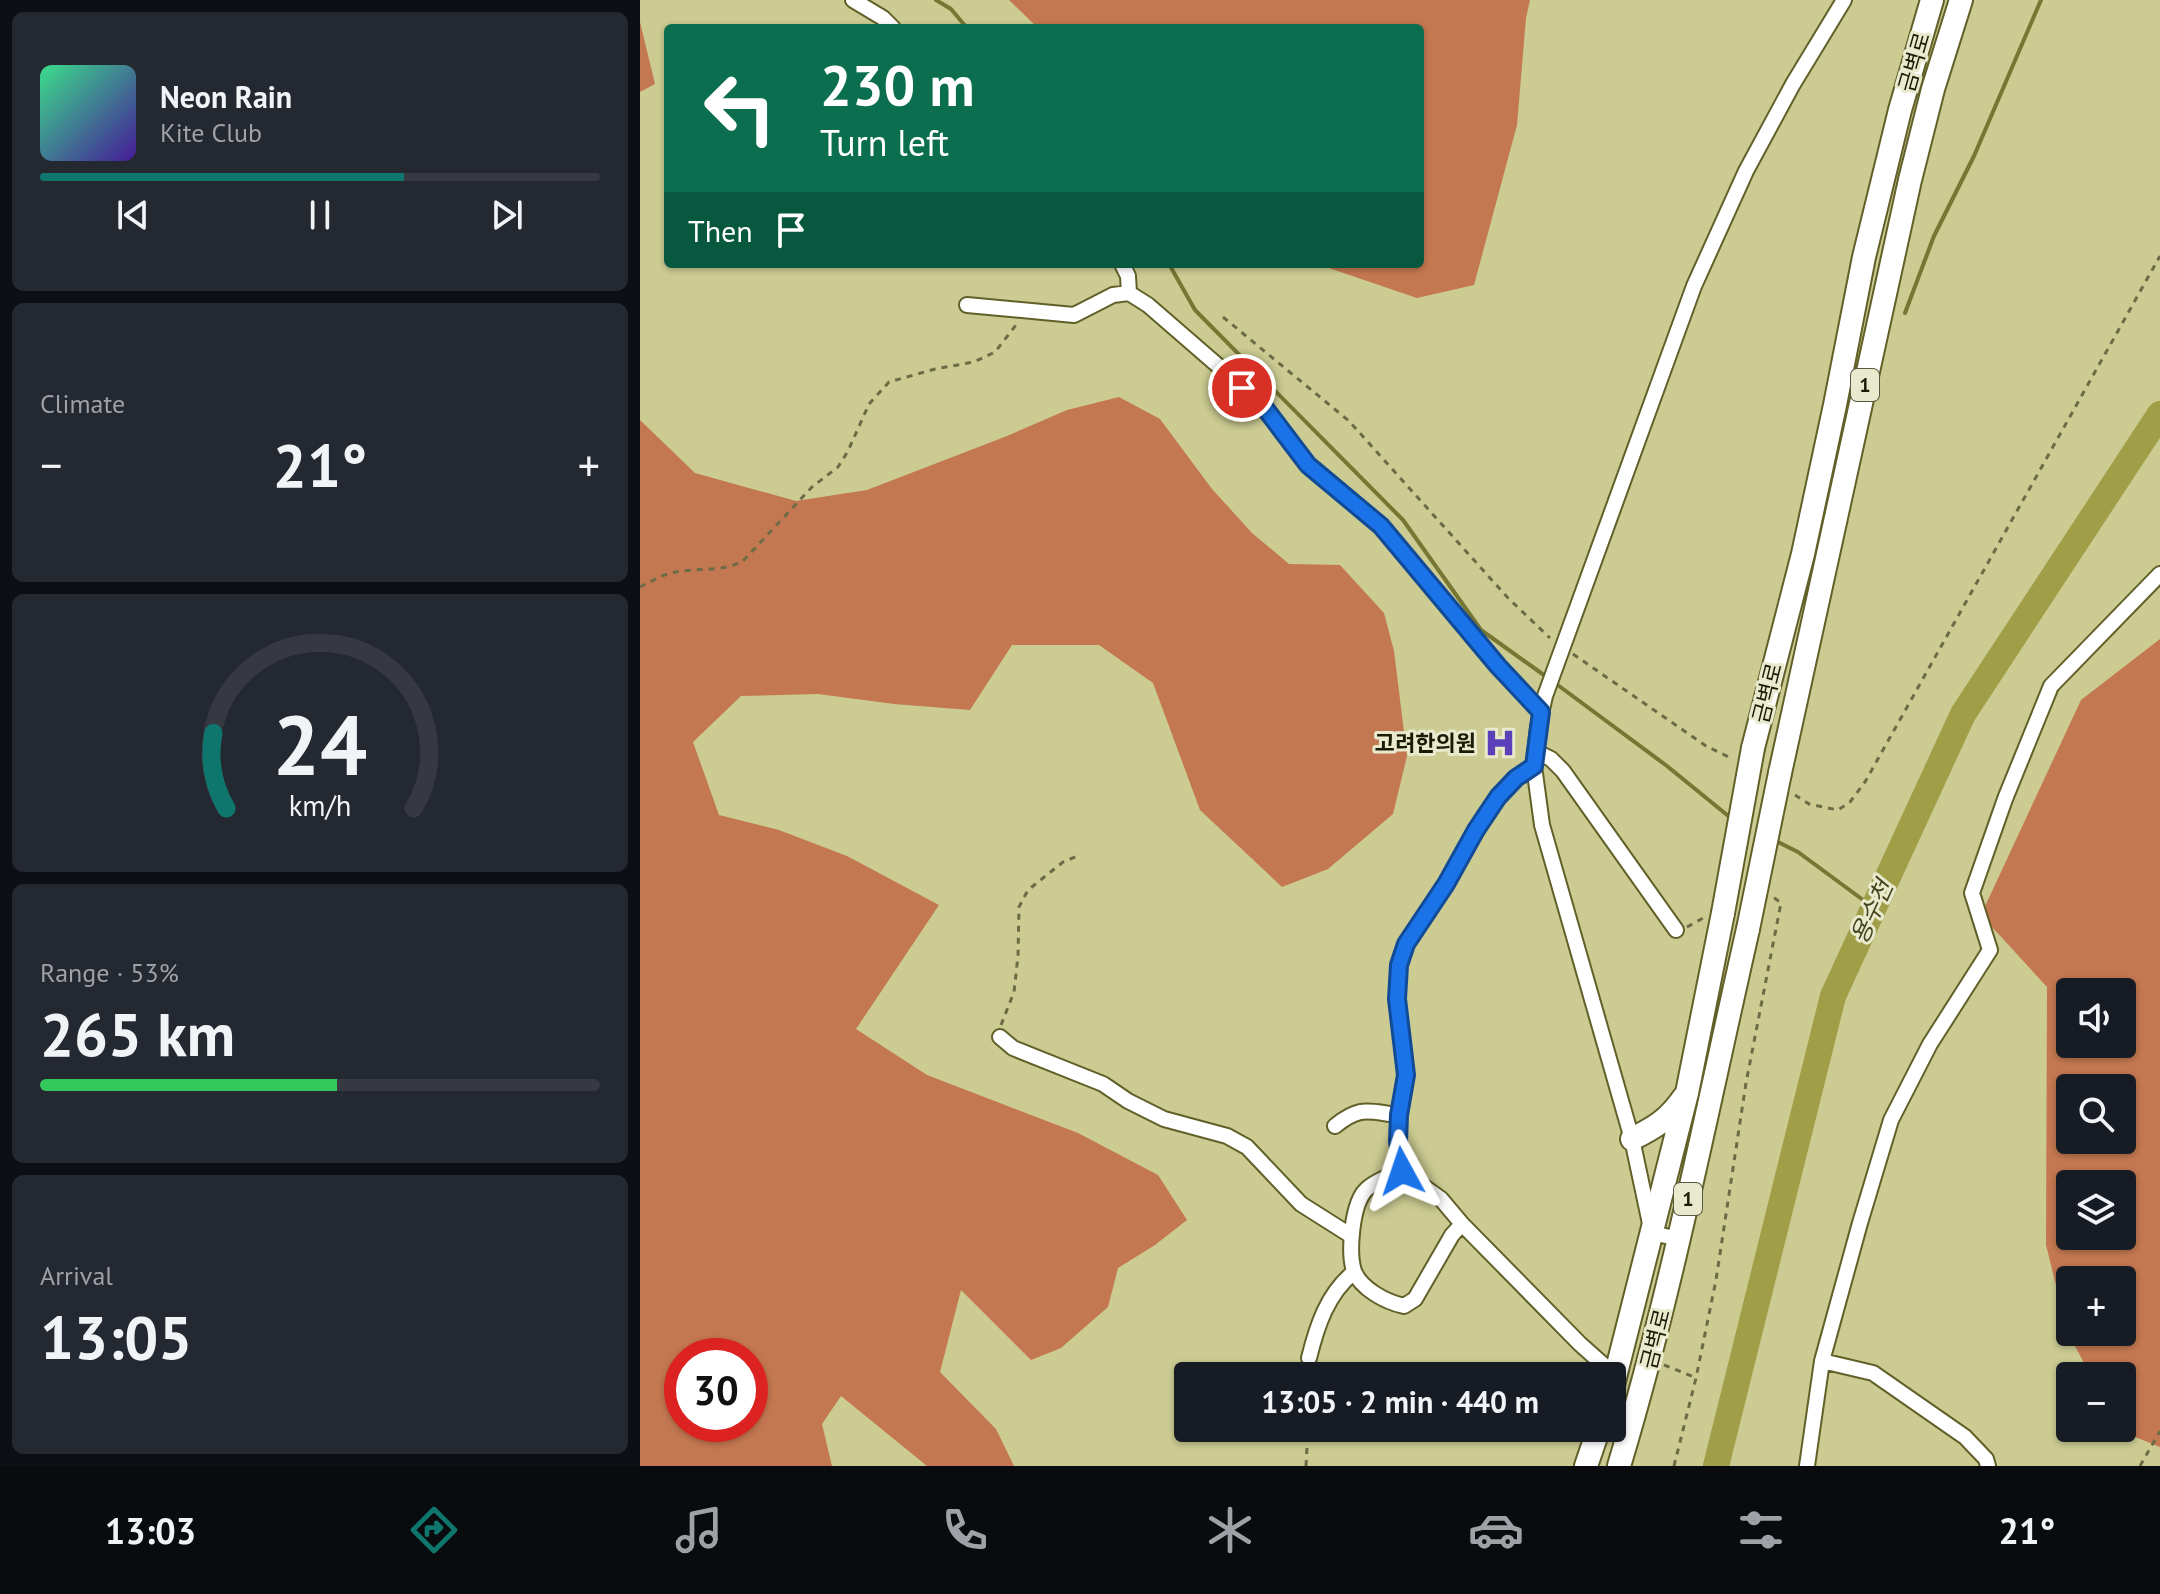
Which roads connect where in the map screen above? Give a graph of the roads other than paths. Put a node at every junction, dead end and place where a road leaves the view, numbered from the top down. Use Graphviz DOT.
graph roads {
  1 [pos="853,0"];
  2 [pos="1844,0"];
  3 [pos="1932,0"];
  4 [pos="1961,0"];
  5 [pos="889,24"];
  6 [pos="1124,268"];
  7 [pos="1129,293"];
  8 [pos="967,305"];
  9 [pos="2160,574"];
  10 [pos="1541,712"];
  11 [pos="1534,758"];
  12 [pos="1676,930"];
  13 [pos="1000,1037"];
  14 [pos="1687,1093"];
  15 [pos="1399,1115"];
  16 [pos="1335,1126"];
  17 [pos="1632,1139"];
  18 [pos="1402,1171"];
  19 [pos="1462,1224"];
  20 [pos="1652,1233"];
  21 [pos="1350,1235"];
  22 [pos="1679,1239"];
  23 [pos="1354,1272"];
  24 [pos="1309,1358"];
  25 [pos="1822,1361"];
  26 [pos="1596,1362"];
  27 [pos="1619,1362"];
  28 [pos="1594,1442"];
  29 [pos="1586,1466"];
  30 [pos="1619,1466"];
  31 [pos="1807,1466"];
  32 [pos="1988,1466"];
  1 -- 5 [label="street"];
  2 -- 10 [label="street"];
  3 -- 14 [label="highway, 금벽로 / 1, bridge"];
  4 -- 22 [label="highway, 금벽로 / 1, bridge"];
  6 -- 7 [label="street"];
  7 -- 8 [label="street"];
  7 -- 10 [label="street"];
  9 -- 25 [label="street"];
  10 -- 11 [label="street"];
  11 -- 12 [label="street"];
  11 -- 15 [label="street"];
  11 -- 17 [label="street"];
  13 -- 21 [label="street"];
  14 -- 17 [label="highway"];
  14 -- 20 [label="highway, 금벽로 / 1"];
  15 -- 16 [label="street"];
  15 -- 18 [label="street"];
  17 -- 20 [label="street"];
  18 -- 19 [label="street"];
  18 -- 21 [label="street"];
  19 -- 23 [label="street"];
  19 -- 26 [label="street"];
  20 -- 22 [label="street"];
  20 -- 27 [label="highway, 금벽로 / 1"];
  21 -- 23 [label="street"];
  22 -- 30 [label="highway, 금벽로 / 1"];
  23 -- 24 [label="street"];
  25 -- 31 [label="street"];
  25 -- 32 [label="street"];
  28 -- 29 [label="highway"];
}
